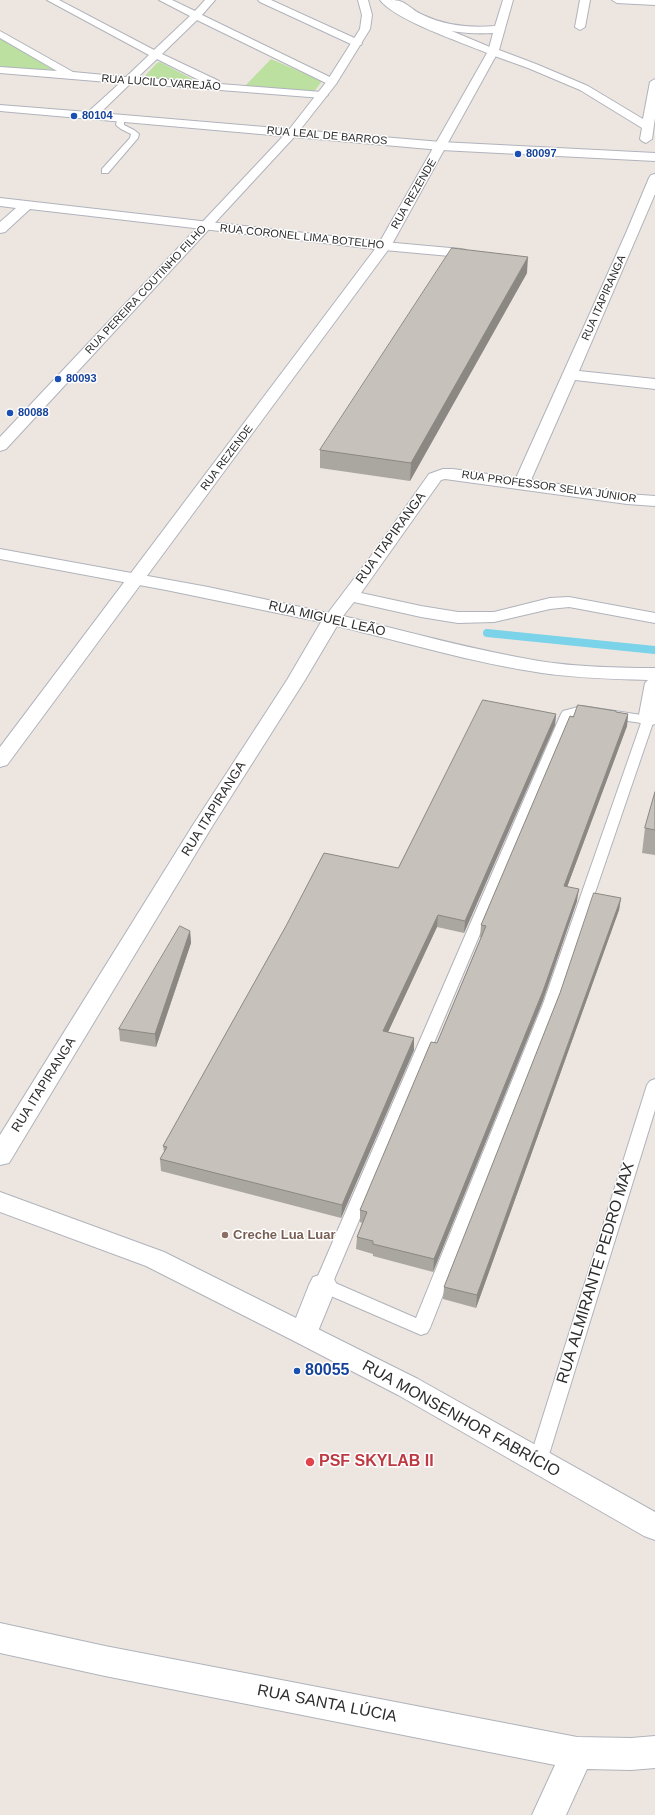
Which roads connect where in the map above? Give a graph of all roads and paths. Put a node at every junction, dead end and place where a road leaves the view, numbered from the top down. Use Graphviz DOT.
graph roads {
  1 [pos="52,0"];
  2 [pos="164,0"];
  3 [pos="210,0"];
  4 [pos="263,0"];
  5 [pos="385,0"];
  6 [pos="508,0"];
  7 [pos="585,0"];
  8 [pos="617,0"];
  9 [pos="655,2"];
  10 [pos="364,4"];
  11 [pos="397,5"];
  12 [pos="196,16"];
  13 [pos="580,27"];
  14 [pos="500,29"];
  15 [pos="0,34"];
  16 [pos="357,43"];
  17 [pos="493,52"];
  18 [pos="154,54"];
  19 [pos="0,70"];
  20 [pos="74,76"];
  21 [pos="128,80"];
  22 [pos="332,82"];
  23 [pos="655,82"];
  24 [pos="226,88"];
  25 [pos="322,95"];
  26 [pos="0,108"];
  27 [pos="91,116"];
  28 [pos="121,118"];
  29 [pos="648,127"];
  30 [pos="292,133"];
  31 [pos="441,146"];
  32 [pos="642,156"];
  33 [pos="655,157"];
  34 [pos="105,171"];
  35 [pos="655,178"];
  36 [pos="0,202"];
  37 [pos="27,205"];
  38 [pos="206,226"];
  39 [pos="0,229"];
  40 [pos="384,246"];
  41 [pos="461,253"];
  42 [pos="570,375"];
  43 [pos="655,384"];
  44 [pos="0,446"];
  45 [pos="442,474"];
  46 [pos="522,483"];
  47 [pos="655,501"];
  48 [pos="0,554"];
  49 [pos="137,579"];
  50 [pos="348,596"];
  51 [pos="655,618"];
  52 [pos="332,619"];
  53 [pos="655,674"];
  54 [pos="655,683"];
  55 [pos="648,720"];
  56 [pos="0,761"];
  57 [pos="655,1085"];
  58 [pos="0,1156"];
  59 [pos="0,1202"];
  60 [pos="323,1285"];
  61 [pos="304,1333"];
  62 [pos="538,1461"];
  63 [pos="655,1527"];
  64 [pos="0,1638"];
  65 [pos="655,1752"];
  66 [pos="577,1753"];
  67 [pos="549,1815"];
  1 -- 18 [label="street"];
  2 -- 12 [label="street"];
  3 -- 12 [label="street"];
  4 -- 16 [label="street"];
  5 -- 11 [label="street"];
  6 -- 14 [label="street, RUA REZENDE"];
  7 -- 13 [label="street"];
  8 -- 9 [label="street"];
  10 -- 11 [label="street"];
  10 -- 16 [label="street, RUA PEREIRA COUTINHO FILHO"];
  11 -- 14 [label="street"];
  11 -- 17 [label="street"];
  12 -- 18 [label="street"];
  12 -- 22 [label="street"];
  14 -- 17 [label="street, RUA REZENDE"];
  15 -- 20 [label="street"];
  16 -- 22 [label="street, RUA PEREIRA COUTINHO FILHO"];
  17 -- 29 [label="street"];
  17 -- 31 [label="street, RUA REZENDE"];
  18 -- 21 [label="street"];
  18 -- 24 [label="street"];
  19 -- 20 [label="street, RUA LUCILO VAREJÃO"];
  20 -- 21 [label="street, RUA LUCILO VAREJÃO"];
  21 -- 24 [label="street, RUA LUCILO VAREJÃO"];
  21 -- 27 [label="street"];
  22 -- 25 [label="street, RUA PEREIRA COUTINHO FILHO"];
  23 -- 29 [label="street"];
  24 -- 25 [label="street, RUA LUCILO VAREJÃO"];
  25 -- 30 [label="street, RUA PEREIRA COUTINHO FILHO"];
  26 -- 27 [label="street, RUA LEAL DE BARROS"];
  27 -- 28 [label="street, RUA LEAL DE BARROS"];
  28 -- 30 [label="street, RUA LEAL DE BARROS"];
  28 -- 34 [label="lane"];
  29 -- 32 [label="street"];
  30 -- 31 [label="street, RUA LEAL DE BARROS"];
  30 -- 38 [label="street, RUA PEREIRA COUTINHO FILHO"];
  31 -- 32 [label="street, RUA LEAL DE BARROS"];
  31 -- 40 [label="street, RUA REZENDE"];
  32 -- 33 [label="street, RUA LEAL DE BARROS"];
  35 -- 42 [label="street, RUA ITAPIRANGA"];
  36 -- 37 [label="street, RUA CORONEL LIMA BOTELHO"];
  37 -- 38 [label="street, RUA CORONEL LIMA BOTELHO"];
  37 -- 39 [label="street"];
  38 -- 40 [label="street, RUA CORONEL LIMA BOTELHO"];
  38 -- 44 [label="street, RUA PEREIRA COUTINHO FILHO"];
  40 -- 41 [label="street, RUA CORONEL LIMA BOTELHO"];
  40 -- 49 [label="street, RUA REZENDE"];
  42 -- 43 [label="street"];
  42 -- 46 [label="street, RUA ITAPIRANGA"];
  45 -- 46 [label="street, RUA PROFESSOR SELVA JÚNIOR"];
  45 -- 50 [label="street, RUA ITAPIRANGA"];
  46 -- 47 [label="street, RUA PROFESSOR SELVA JÚNIOR"];
  48 -- 49 [label="street, RUA MIGUEL LEÃO"];
  49 -- 52 [label="street, RUA MIGUEL LEÃO"];
  49 -- 56 [label="street, RUA REZENDE"];
  50 -- 51 [label="street"];
  50 -- 52 [label="street, RUA ITAPIRANGA"];
  52 -- 53 [label="street, RUA MIGUEL LEÃO"];
  52 -- 58 [label="street, RUA ITAPIRANGA"];
  54 -- 55 [label="street"];
  55 -- 60 [label="lane"];
  55 -- 60 [label="lane"];
  57 -- 62 [label="lane, RUA ALMIRANTE PEDRO MAX"];
  59 -- 61 [label="street, RUA MONSENHOR FABRÍCIO"];
  60 -- 61 [label="street"];
  61 -- 62 [label="street, RUA MONSENHOR FABRÍCIO"];
  62 -- 63 [label="street, RUA MONSENHOR FABRÍCIO"];
  64 -- 66 [label="street, RUA SANTA LÚCIA"];
  65 -- 66 [label="street, RUA SANTA LÚCIA"];
  66 -- 67 [label="street"];
}
